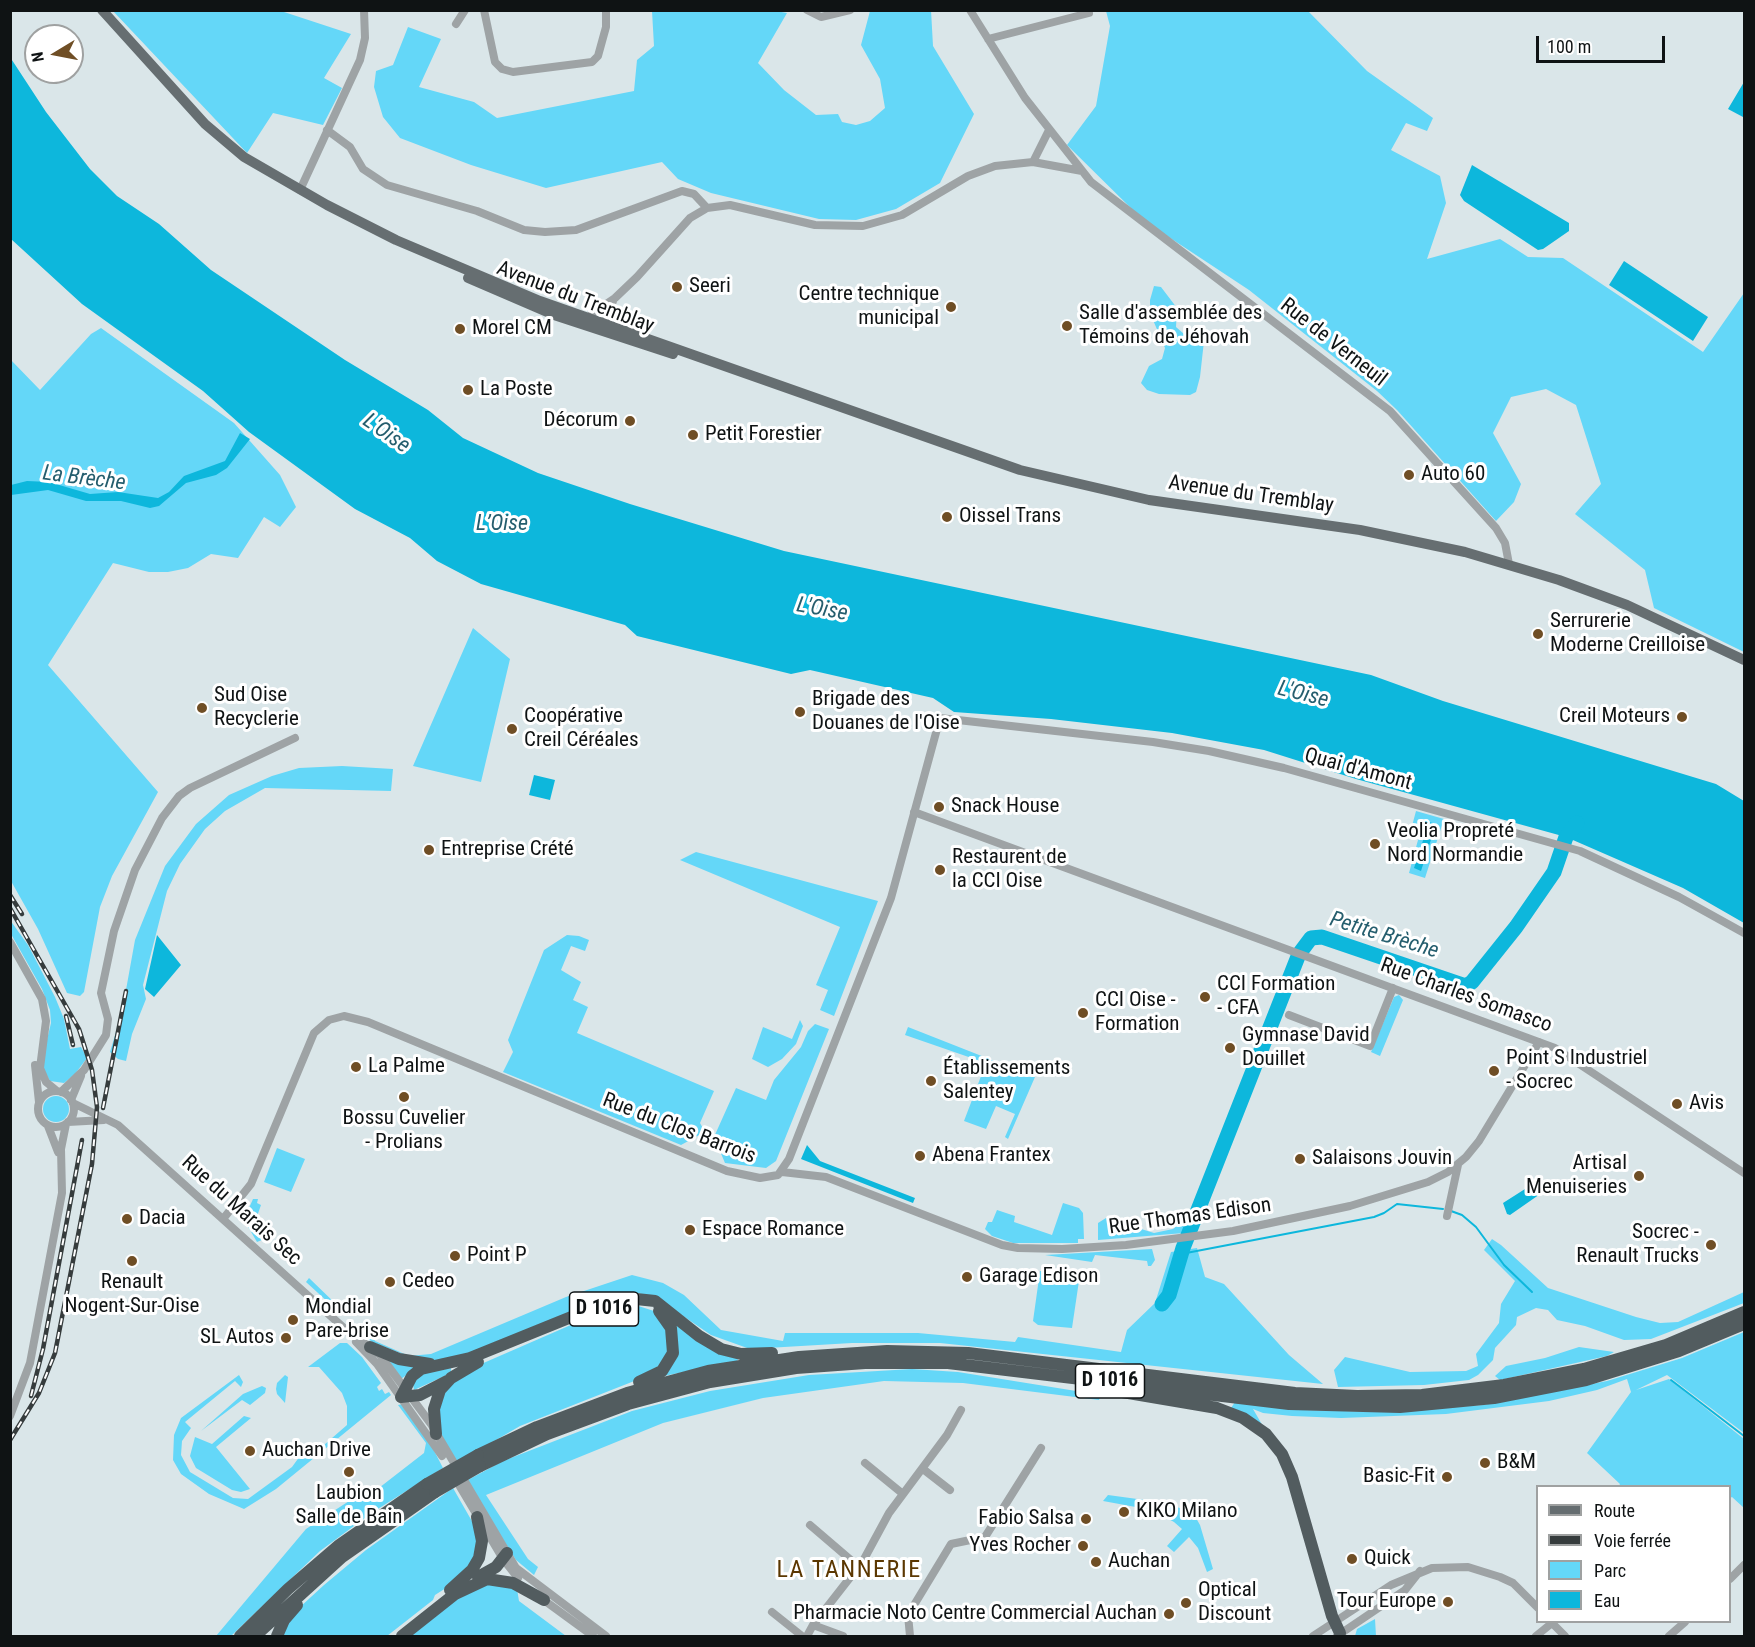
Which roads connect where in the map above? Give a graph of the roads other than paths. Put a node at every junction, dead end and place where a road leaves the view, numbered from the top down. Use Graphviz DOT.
graph roads {
  1 [pos="102,10"];
  2 [pos="364,10"];
  3 [pos="465,10"];
  4 [pos="484,10"];
  5 [pos="606,10"];
  6 [pos="807,10"];
  7 [pos="850,10"];
  8 [pos="970,10"];
  9 [pos="1089,12"];
  10 [pos="456,24"];
  11 [pos="988,39"];
  12 [pos="327,130"];
  13 [pos="1049,130"];
  14 [pos="1033,162"];
  15 [pos="1082,171"];
  16 [pos="300,190"];
  17 [pos="707,208"];
  18 [pos="615,298"];
  19 [pos="588,319"];
  20 [pos="604,324"];
  21 [pos="1509,564"];
  22 [pos="1744,660"];
  23 [pos="940,718"];
  24 [pos="295,738"];
  25 [pos="914,812"];
  26 [pos="1744,933"];
  27 [pos="10,942"];
  28 [pos="1393,988"];
  29 [pos="1289,1015"];
  30 [pos="44,1033"];
  31 [pos="1539,1042"];
  32 [pos="84,1070"];
  33 [pos="59,1091"];
  34 [pos="72,1101"];
  35 [pos="39,1102"];
  36 [pos="113,1121"];
  37 [pos="67,1123"];
  38 [pos="48,1126"];
  39 [pos="1458,1164"];
  40 [pos="61,1167"];
  41 [pos="782,1172"];
  42 [pos="1744,1173"];
  43 [pos="1448,1216"];
  44 [pos="223,1219"];
  45 [pos="1744,1312"];
  46 [pos="1744,1324"];
  47 [pos="344,1328"];
  48 [pos="370,1347"];
  49 [pos="845,1353"];
  50 [pos="440,1364"];
  51 [pos="974,1365"];
  52 [pos="447,1381"];
  53 [pos="405,1394"];
  54 [pos="961,1410"];
  55 [pos="567,1414"];
  56 [pos="10,1416"];
  57 [pos="436,1434"];
  58 [pos="1041,1448"];
  59 [pos="479,1461"];
  60 [pos="866,1463"];
  61 [pos="923,1469"];
  62 [pos="431,1488"];
  63 [pos="950,1490"];
  64 [pos="903,1494"];
  65 [pos="477,1518"];
  66 [pos="810,1525"];
  67 [pos="493,1537"];
  68 [pos="503,1556"];
  69 [pos="342,1557"];
  70 [pos="1744,1565"];
  71 [pos="859,1567"];
  72 [pos="472,1570"];
  73 [pos="1731,1578"];
  74 [pos="455,1594"];
  75 [pos="544,1600"];
  76 [pos="1536,1606"];
  77 [pos="772,1612"];
  78 [pos="1550,1623"];
  79 [pos="1552,1623"];
  80 [pos="1684,1623"];
  81 [pos="813,1625"];
  82 [pos="1339,1632"];
  83 [pos="1674,1635"];
  84 [pos="240,1636"];
  85 [pos="255,1636"];
  86 [pos="277,1636"];
  87 [pos="392,1636"];
  88 [pos="402,1636"];
  89 [pos="593,1636"];
  90 [pos="606,1636"];
  91 [pos="802,1636"];
  92 [pos="807,1636"];
  93 [pos="843,1636"];
  94 [pos="910,1636"];
  95 [pos="1313,1636"];
  96 [pos="1536,1636"];
  97 [pos="1565,1636"];
  1 -- 16 [label="main road, Avenue du Tremblay"];
  2 -- 12 [label="street"];
  3 -- 10 [label="street"];
  4 -- 5 [label="street"];
  6 -- 7 [label="street"];
  8 -- 11 [label="street, Rue de Verneuil"];
  9 -- 11 [label="street"];
  11 -- 13 [label="street, Rue de Verneuil"];
  12 -- 16 [label="street"];
  12 -- 17 [label="street"];
  13 -- 14 [label="street"];
  13 -- 15 [label="street, Rue de Verneuil"];
  14 -- 15 [label="street"];
  14 -- 17 [label="street"];
  15 -- 21 [label="street, Rue de Verneuil"];
  16 -- 19 [label="main road, Avenue du Tremblay"];
  17 -- 18 [label="street"];
  18 -- 19 [label="street"];
  18 -- 20 [label="street"];
  19 -- 20 [label="main road, Avenue du Tremblay"];
  20 -- 21 [label="main road, Avenue du Tremblay"];
  21 -- 22 [label="main road, Avenue du Tremblay"];
  23 -- 25 [label="street, Rue du Clos Barrois"];
  23 -- 26 [label="street, Quai d'Amont"];
  24 -- 32 [label="street"];
  25 -- 28 [label="street, Rue Charles Somasco"];
  25 -- 41 [label="street, Rue du Clos Barrois"];
  27 -- 30 [label="street"];
  28 -- 29 [label="street"];
  28 -- 31 [label="street, Rue Charles Somasco"];
  30 -- 33 [label="street"];
  30 -- 35 [label="street"];
  31 -- 39 [label="street, Rue Thomas Edison"];
  31 -- 42 [label="street, Rue Charles Somasco"];
  32 -- 33 [label="street"];
  32 -- 34 [label="street"];
  33 -- 34 [label="street"];
  33 -- 35 [label="street"];
  34 -- 36 [label="street, Rue du Marais Sec"];
  34 -- 37 [label="street"];
  35 -- 38 [label="street"];
  36 -- 37 [label="street"];
  36 -- 44 [label="street, Rue du Marais Sec"];
  37 -- 38 [label="street"];
  37 -- 40 [label="street"];
  38 -- 40 [label="street"];
  39 -- 41 [label="street, Rue Thomas Edison"];
  39 -- 43 [label="street"];
  40 -- 56 [label="street"];
  41 -- 44 [label="street, Rue du Clos Barrois"];
  44 -- 47 [label="street, Rue du Marais Sec"];
  45 -- 49 [label="highway, D 1016"];
  46 -- 51 [label="highway, D 1016"];
  47 -- 48 [label="street, Rue du Marais Sec"];
  47 -- 53 [label="street, Rue du Marais Sec"];
  48 -- 50 [label="highway, D 1016"];
  48 -- 53 [label="street, Rue du Marais Sec"];
  49 -- 50 [label="highway, D 1016"];
  49 -- 55 [label="highway, D 1016"];
  50 -- 53 [label="highway, D 1016"];
  51 -- 59 [label="highway, D 1016"];
  51 -- 82 [label="highway, D 1016"];
  52 -- 53 [label="highway, D 1016"];
  52 -- 55 [label="highway, D 1016"];
  52 -- 57 [label="highway"];
  53 -- 57 [label="street, Rue du Marais Sec"];
  53 -- 65 [label="street, Rue du Marais Sec"];
  54 -- 61 [label="street"];
  55 -- 59 [label="highway, D 1016"];
  57 -- 67 [label="street, Rue du Marais Sec"];
  58 -- 94 [label="street"];
  59 -- 62 [label="highway, D 1016, bridge"];
  60 -- 64 [label="street"];
  61 -- 63 [label="street"];
  61 -- 64 [label="street"];
  62 -- 69 [label="highway, D 1016"];
  62 -- 84 [label="highway, D 1016"];
  64 -- 71 [label="street"];
  65 -- 67 [label="street, Rue du Marais Sec"];
  65 -- 72 [label="highway"];
  66 -- 71 [label="street"];
  67 -- 68 [label="street"];
  68 -- 72 [label="highway"];
  68 -- 74 [label="highway"];
  68 -- 75 [label="street"];
  68 -- 90 [label="street"];
  69 -- 85 [label="highway, D 1016"];
  69 -- 86 [label="highway, D 1016"];
  70 -- 73 [label="street"];
  71 -- 81 [label="street"];
  72 -- 87 [label="highway"];
  74 -- 75 [label="highway"];
  74 -- 88 [label="highway"];
  75 -- 89 [label="street"];
  76 -- 82 [label="street"];
  77 -- 91 [label="street"];
  78 -- 96 [label="street"];
  79 -- 97 [label="street"];
  80 -- 83 [label="street"];
  81 -- 92 [label="street"];
  81 -- 93 [label="street"];
  82 -- 95 [label="street"];
}
